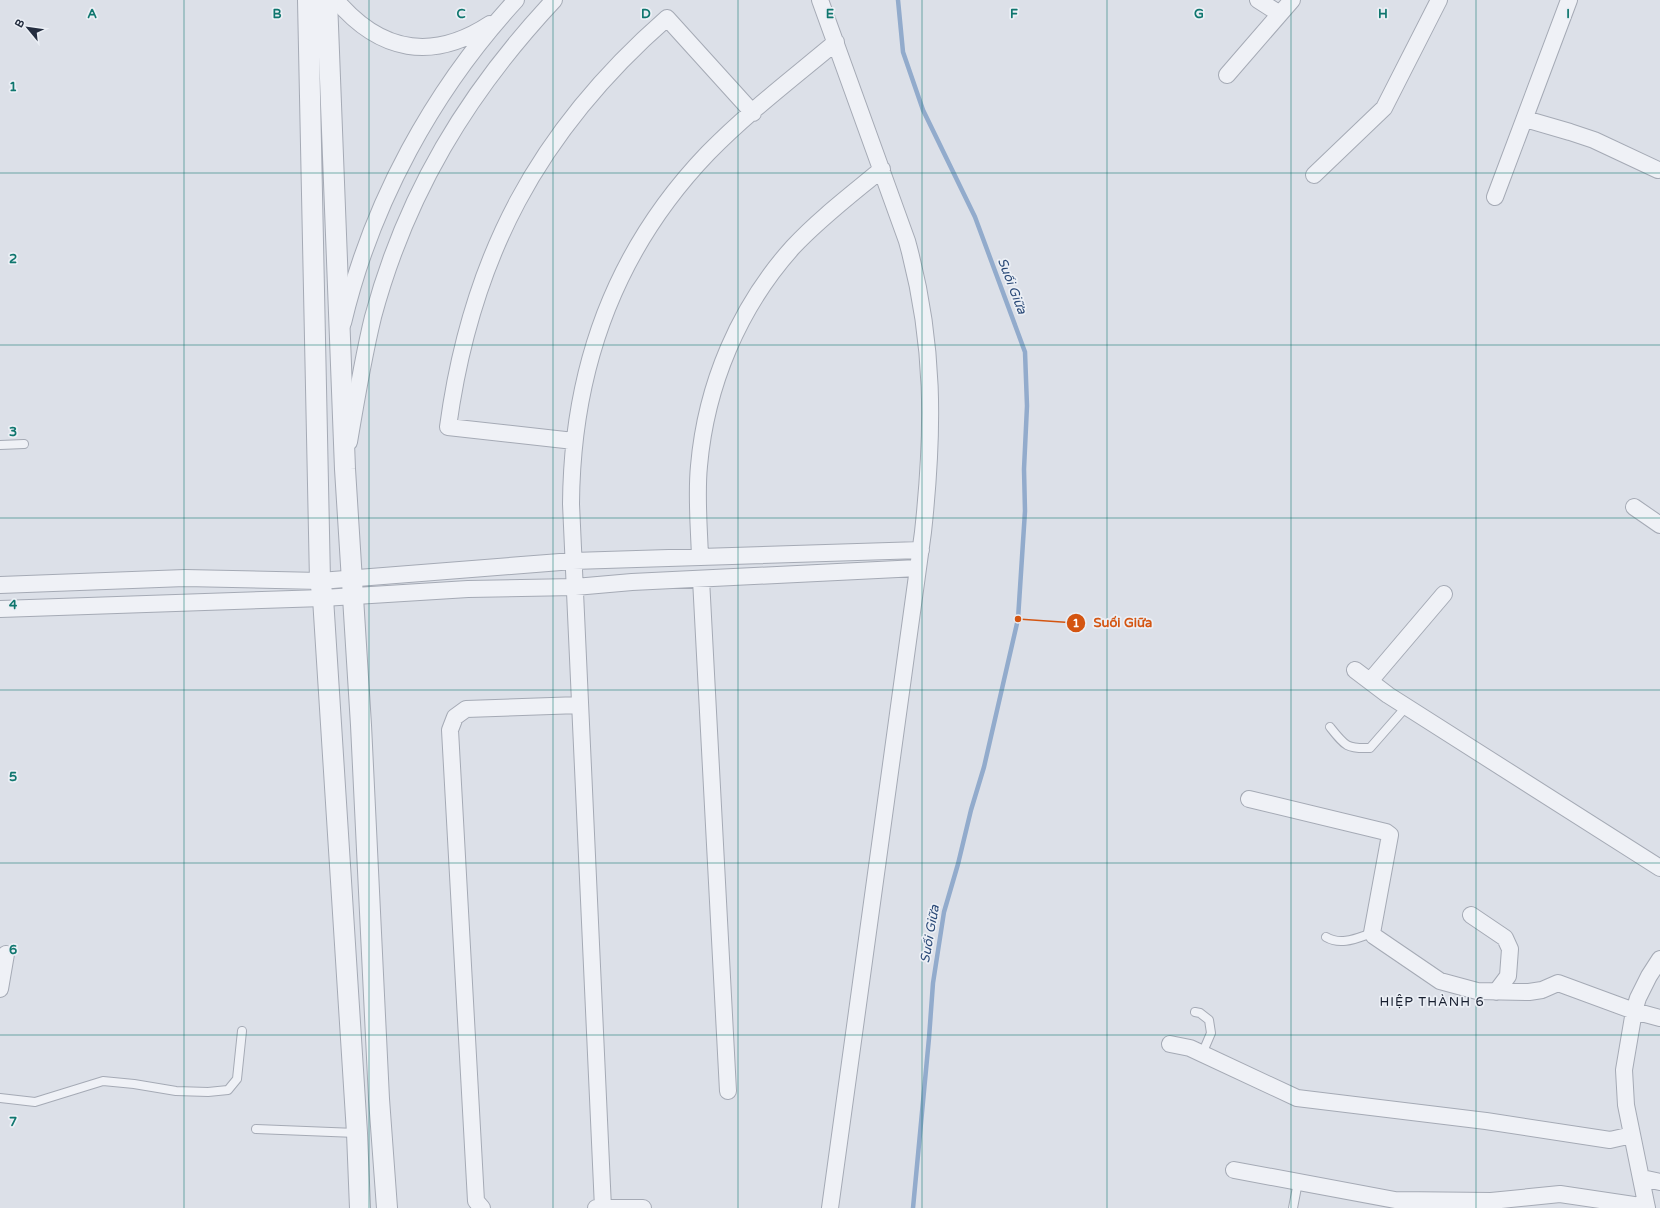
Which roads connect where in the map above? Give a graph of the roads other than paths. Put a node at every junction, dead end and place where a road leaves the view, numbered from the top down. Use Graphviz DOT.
graph roads {
  1 [pos="308,0"];
  2 [pos="327,0"];
  3 [pos="336,0"];
  4 [pos="554,0"];
  5 [pos="820,0"];
  6 [pos="1258,0"];
  7 [pos="1292,0"];
  8 [pos="1439,0"];
  9 [pos="1569,0"];
  10 [pos="510,6"];
  11 [pos="1280,14"];
  12 [pos="836,42"];
  13 [pos="1227,76"];
  14 [pos="753,113"];
  15 [pos="1525,119"];
  16 [pos="882,169"];
  17 [pos="1658,170"];
  18 [pos="1314,175"];
  19 [pos="1495,197"];
  20 [pos="340,336"];
  21 [pos="574,440"];
  22 [pos="24,444"];
  23 [pos="0,445"];
  24 [pos="345,469"];
  25 [pos="1634,507"];
  26 [pos="1660,525"];
  27 [pos="921,550"];
  28 [pos="700,557"];
  29 [pos="573,561"];
  30 [pos="918,568"];
  31 [pos="701,579"];
  32 [pos="0,585"];
  33 [pos="352,587"];
  34 [pos="575,587"];
  35 [pos="321,589"];
  36 [pos="1444,594"];
  37 [pos="0,609"];
  38 [pos="1354,670"];
  39 [pos="1370,681"];
  40 [pos="580,705"];
  41 [pos="1406,707"];
  42 [pos="1330,727"];
  43 [pos="1249,799"];
  44 [pos="1660,868"];
  45 [pos="1471,916"];
  46 [pos="1372,933"];
  47 [pos="1326,937"];
  48 [pos="6,954"];
  49 [pos="1660,960"];
  50 [pos="0,989"];
  51 [pos="1496,992"];
  52 [pos="1634,1011"];
  53 [pos="1195,1012"];
  54 [pos="1660,1018"];
  55 [pos="242,1031"];
  56 [pos="1170,1044"];
  57 [pos="1202,1054"];
  58 [pos="728,1091"];
  59 [pos="0,1098"];
  60 [pos="256,1128"];
  61 [pos="357,1133"];
  62 [pos="1632,1135"];
  63 [pos="1234,1170"];
  64 [pos="1642,1178"];
  65 [pos="1298,1182"];
  66 [pos="1660,1182"];
  67 [pos="1647,1207"];
  68 [pos="360,1208"];
  69 [pos="386,1208"];
  70 [pos="482,1208"];
  71 [pos="596,1208"];
  72 [pos="603,1208"];
  73 [pos="643,1208"];
  74 [pos="830,1208"];
  75 [pos="1293,1208"];
  1 -- 35 [label="street"];
  2 -- 20 [label="street"];
  3 -- 10 [label="street"];
  4 -- 24 [label="street"];
  5 -- 12 [label="street"];
  6 -- 11 [label="street"];
  7 -- 11 [label="street"];
  8 -- 18 [label="street"];
  9 -- 15 [label="street"];
  10 -- 20 [label="street"];
  11 -- 13 [label="street"];
  12 -- 14 [label="street"];
  12 -- 16 [label="street"];
  14 -- 21 [label="street"];
  14 -- 21 [label="street"];
  15 -- 17 [label="street"];
  15 -- 19 [label="street"];
  16 -- 27 [label="street"];
  16 -- 28 [label="street"];
  20 -- 24 [label="street"];
  21 -- 29 [label="street"];
  22 -- 23 [label="lane"];
  24 -- 33 [label="street"];
  25 -- 26 [label="street"];
  27 -- 28 [label="street"];
  27 -- 30 [label="street"];
  28 -- 29 [label="street"];
  29 -- 33 [label="street"];
  29 -- 34 [label="street"];
  30 -- 31 [label="street"];
  30 -- 74 [label="street"];
  31 -- 34 [label="street"];
  31 -- 58 [label="street"];
  32 -- 35 [label="street"];
  33 -- 34 [label="street"];
  33 -- 35 [label="street"];
  33 -- 69 [label="street"];
  34 -- 40 [label="street"];
  35 -- 37 [label="street"];
  35 -- 61 [label="street"];
  36 -- 39 [label="street"];
  38 -- 39 [label="street"];
  39 -- 41 [label="street"];
  40 -- 70 [label="street"];
  40 -- 72 [label="street"];
  41 -- 42 [label="lane"];
  41 -- 44 [label="street"];
  43 -- 46 [label="street"];
  45 -- 51 [label="street"];
  46 -- 47 [label="lane"];
  46 -- 51 [label="street"];
  48 -- 50 [label="street"];
  49 -- 52 [label="street"];
  51 -- 52 [label="street"];
  52 -- 54 [label="street"];
  52 -- 62 [label="street"];
  53 -- 57 [label="lane"];
  55 -- 59 [label="lane"];
  56 -- 57 [label="street"];
  57 -- 62 [label="street"];
  60 -- 61 [label="lane"];
  61 -- 68 [label="street"];
  62 -- 64 [label="street"];
  63 -- 65 [label="street"];
  64 -- 66 [label="street"];
  64 -- 67 [label="street"];
  65 -- 67 [label="street"];
  65 -- 75 [label="lane"];
  71 -- 72 [label="street"];
  72 -- 73 [label="street"];
}
